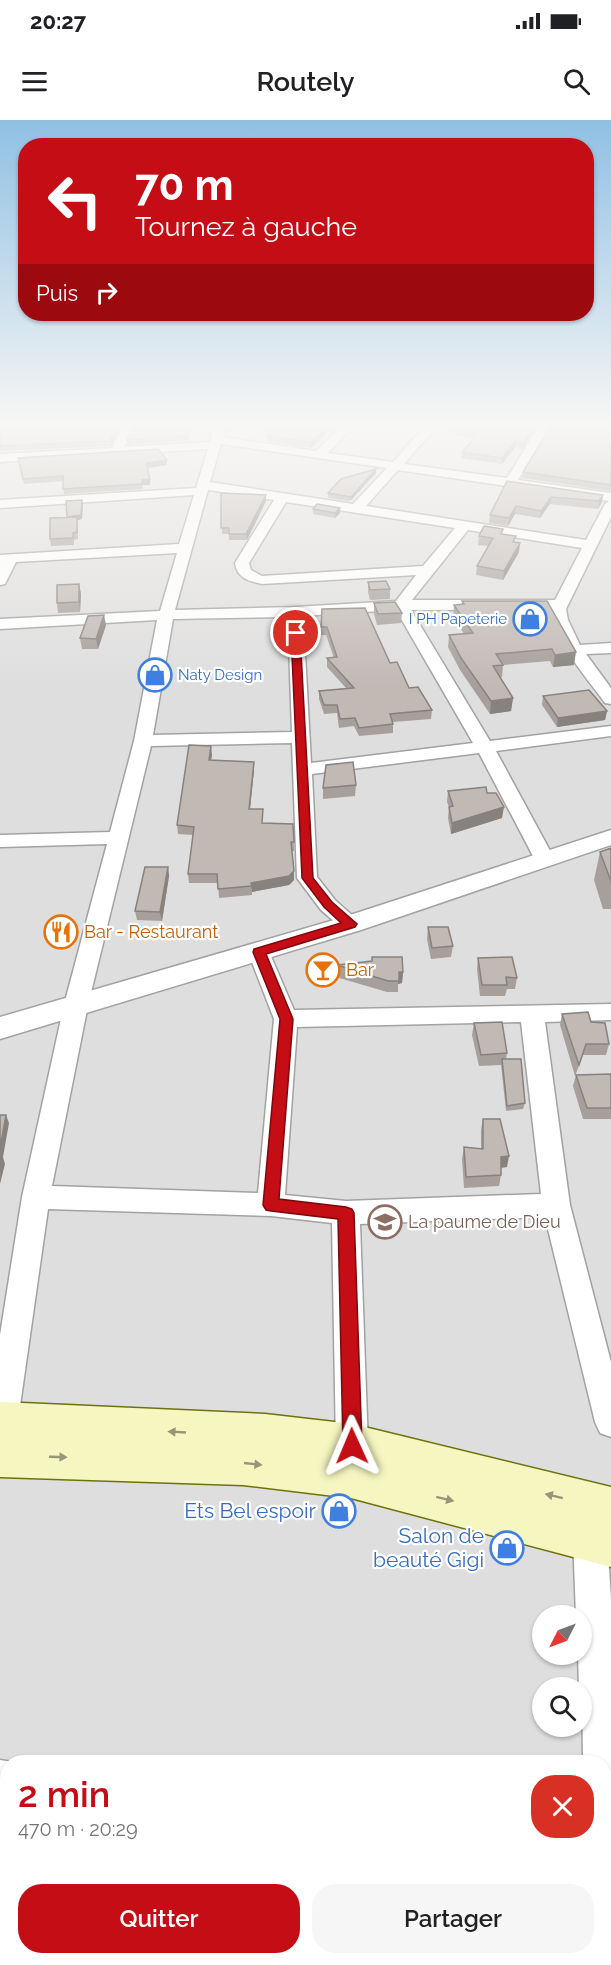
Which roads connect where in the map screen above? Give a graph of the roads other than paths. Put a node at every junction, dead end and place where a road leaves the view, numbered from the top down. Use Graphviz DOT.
graph roads {
  1 [pos="196,512"];
  2 [pos="273,512"];
  3 [pos="388,512"];
  4 [pos="607,512"];
  5 [pos="465,525"];
  6 [pos="592,545"];
  7 [pos="187,548"];
  8 [pos="5,558"];
  9 [pos="427,570"];
  10 [pos="0,581"];
  11 [pos="402,605"];
  12 [pos="560,605"];
  13 [pos="295,612"];
  14 [pos="166,615"];
  15 [pos="0,624"];
  16 [pos="611,648"];
  17 [pos="576,650"];
  18 [pos="611,699"];
  19 [pos="611,731"];
  20 [pos="299,737"];
  21 [pos="143,741"];
  22 [pos="485,748"];
  23 [pos="302,770"];
  24 [pos="119,837"];
  25 [pos="611,837"];
  26 [pos="0,841"];
  27 [pos="544,858"];
  28 [pos="351,924"];
  29 [pos="259,952"];
  30 [pos="76,1005"];
  31 [pos="532,1012"];
  32 [pos="611,1012"];
  33 [pos="286,1019"];
  34 [pos="0,1028"];
  35 [pos="36,1197"];
  36 [pos="271,1205"];
  37 [pos="556,1205"];
  38 [pos="346,1213"];
  39 [pos="611,1422"];
  40 [pos="1,1434"];
  41 [pos="352,1446"];
  42 [pos="604,1530"];
  43 [pos="602,1755"];
  1 -- 7 [label="street"];
  2 -- 9 [label="street"];
  3 -- 5 [label="street"];
  4 -- 6 [label="street"];
  5 -- 6 [label="street"];
  5 -- 9 [label="street"];
  6 -- 12 [label="street"];
  7 -- 8 [label="street"];
  7 -- 14 [label="street"];
  8 -- 10 [label="street"];
  9 -- 11 [label="street"];
  11 -- 12 [label="street"];
  11 -- 13 [label="street"];
  11 -- 22 [label="street"];
  12 -- 17 [label="street"];
  13 -- 14 [label="street"];
  13 -- 20 [label="street"];
  14 -- 15 [label="street"];
  14 -- 21 [label="street"];
  16 -- 17 [label="street"];
  17 -- 18 [label="street"];
  19 -- 22 [label="street"];
  20 -- 21 [label="street"];
  20 -- 23 [label="street"];
  21 -- 24 [label="street"];
  22 -- 23 [label="street"];
  22 -- 27 [label="street"];
  23 -- 28 [label="street"];
  24 -- 26 [label="street"];
  24 -- 30 [label="street"];
  25 -- 27 [label="street"];
  27 -- 28 [label="street"];
  28 -- 29 [label="street"];
  29 -- 30 [label="street"];
  29 -- 33 [label="street"];
  30 -- 34 [label="street"];
  30 -- 35 [label="street"];
  31 -- 32 [label="street"];
  31 -- 33 [label="street"];
  31 -- 37 [label="street"];
  33 -- 36 [label="street"];
  35 -- 36 [label="street"];
  35 -- 40 [label="street"];
  36 -- 38 [label="street"];
  37 -- 38 [label="street"];
  37 -- 39 [label="street"];
  38 -- 41 [label="street"];
  41 -- 40 [label="main road, one-way"];
  40 -- 42 [label="main road, one-way"];
  42 -- 41 [label="main road, one-way"];
  42 -- 43 [label="street"];
}
